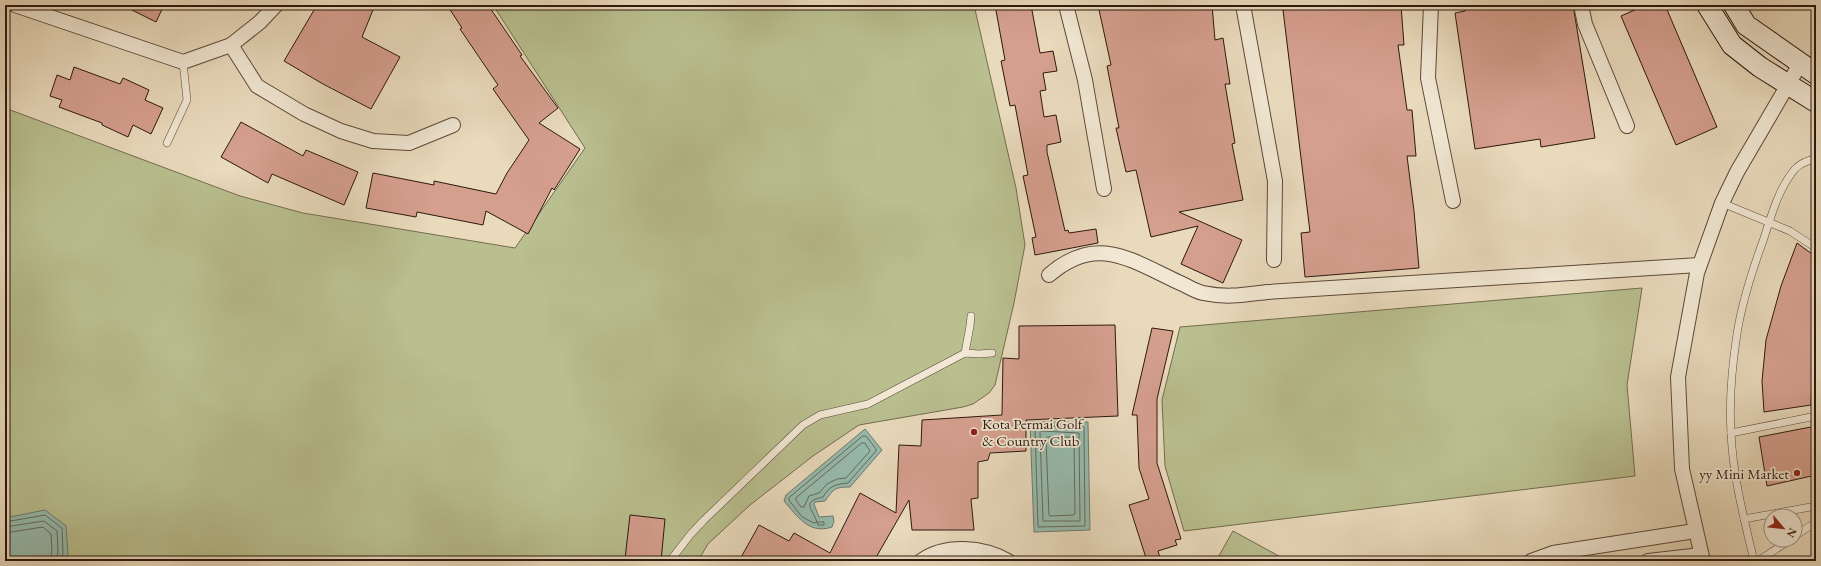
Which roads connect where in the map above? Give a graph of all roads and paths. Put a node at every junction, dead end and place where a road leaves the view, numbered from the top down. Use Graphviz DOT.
graph roads {
  1 [pos="15,5"];
  2 [pos="276,5"];
  3 [pos="1066,5"];
  4 [pos="1243,5"];
  5 [pos="1431,5"];
  6 [pos="1581,5"];
  7 [pos="1707,5"];
  8 [pos="1734,5"];
  9 [pos="1812,5"];
  10 [pos="1816,9"];
  11 [pos="52,11"];
  12 [pos="231,45"];
  13 [pos="183,62"];
  14 [pos="1808,69"];
  15 [pos="1788,84"];
  16 [pos="1816,102"];
  17 [pos="453,125"];
  18 [pos="1627,126"];
  19 [pos="167,143"];
  20 [pos="1816,159"];
  21 [pos="1104,189"];
  22 [pos="1453,201"];
  23 [pos="1722,203"];
  24 [pos="1769,222"];
  25 [pos="1816,248"];
  26 [pos="1274,260"];
  27 [pos="1699,265"];
  28 [pos="1049,275"];
  29 [pos="971,316"];
  30 [pos="966,353"];
  31 [pos="992,353"];
  32 [pos="1816,416"];
  33 [pos="1731,433"];
  34 [pos="1816,506"];
  35 [pos="1744,519"];
  36 [pos="1816,522"];
  37 [pos="1696,531"];
  38 [pos="1803,531"];
  39 [pos="1778,548"];
  40 [pos="1702,558"];
  41 [pos="670,561"];
  42 [pos="921,561"];
  43 [pos="1008,561"];
  44 [pos="1531,561"];
  45 [pos="1648,561"];
  46 [pos="1754,561"];
  47 [pos="1758,561"];
  1 -- 11 [label="street"];
  2 -- 12 [label="street"];
  3 -- 21 [label="street"];
  4 -- 26 [label="street"];
  5 -- 22 [label="street"];
  6 -- 18 [label="street"];
  7 -- 15 [label="main road"];
  8 -- 14 [label="main road"];
  9 -- 10 [label="path"];
  11 -- 13 [label="street"];
  12 -- 13 [label="street"];
  12 -- 17 [label="street"];
  13 -- 19 [label="lane"];
  14 -- 15 [label="street"];
  15 -- 16 [label="main road"];
  15 -- 23 [label="street"];
  20 -- 24 [label="lane"];
  23 -- 24 [label="lane"];
  23 -- 27 [label="street"];
  24 -- 25 [label="lane"];
  24 -- 33 [label="lane"];
  27 -- 28 [label="street"];
  27 -- 37 [label="street"];
  29 -- 30 [label="lane"];
  30 -- 31 [label="lane"];
  30 -- 41 [label="lane"];
  32 -- 33 [label="lane"];
  33 -- 35 [label="lane"];
  34 -- 35 [label="lane"];
  35 -- 46 [label="lane"];
  36 -- 38 [label="lane"];
  37 -- 40 [label="street"];
  37 -- 44 [label="street"];
  39 -- 47 [label="lane"];
  40 -- 45 [label="street"];
  42 -- 43 [label="street"];
}
